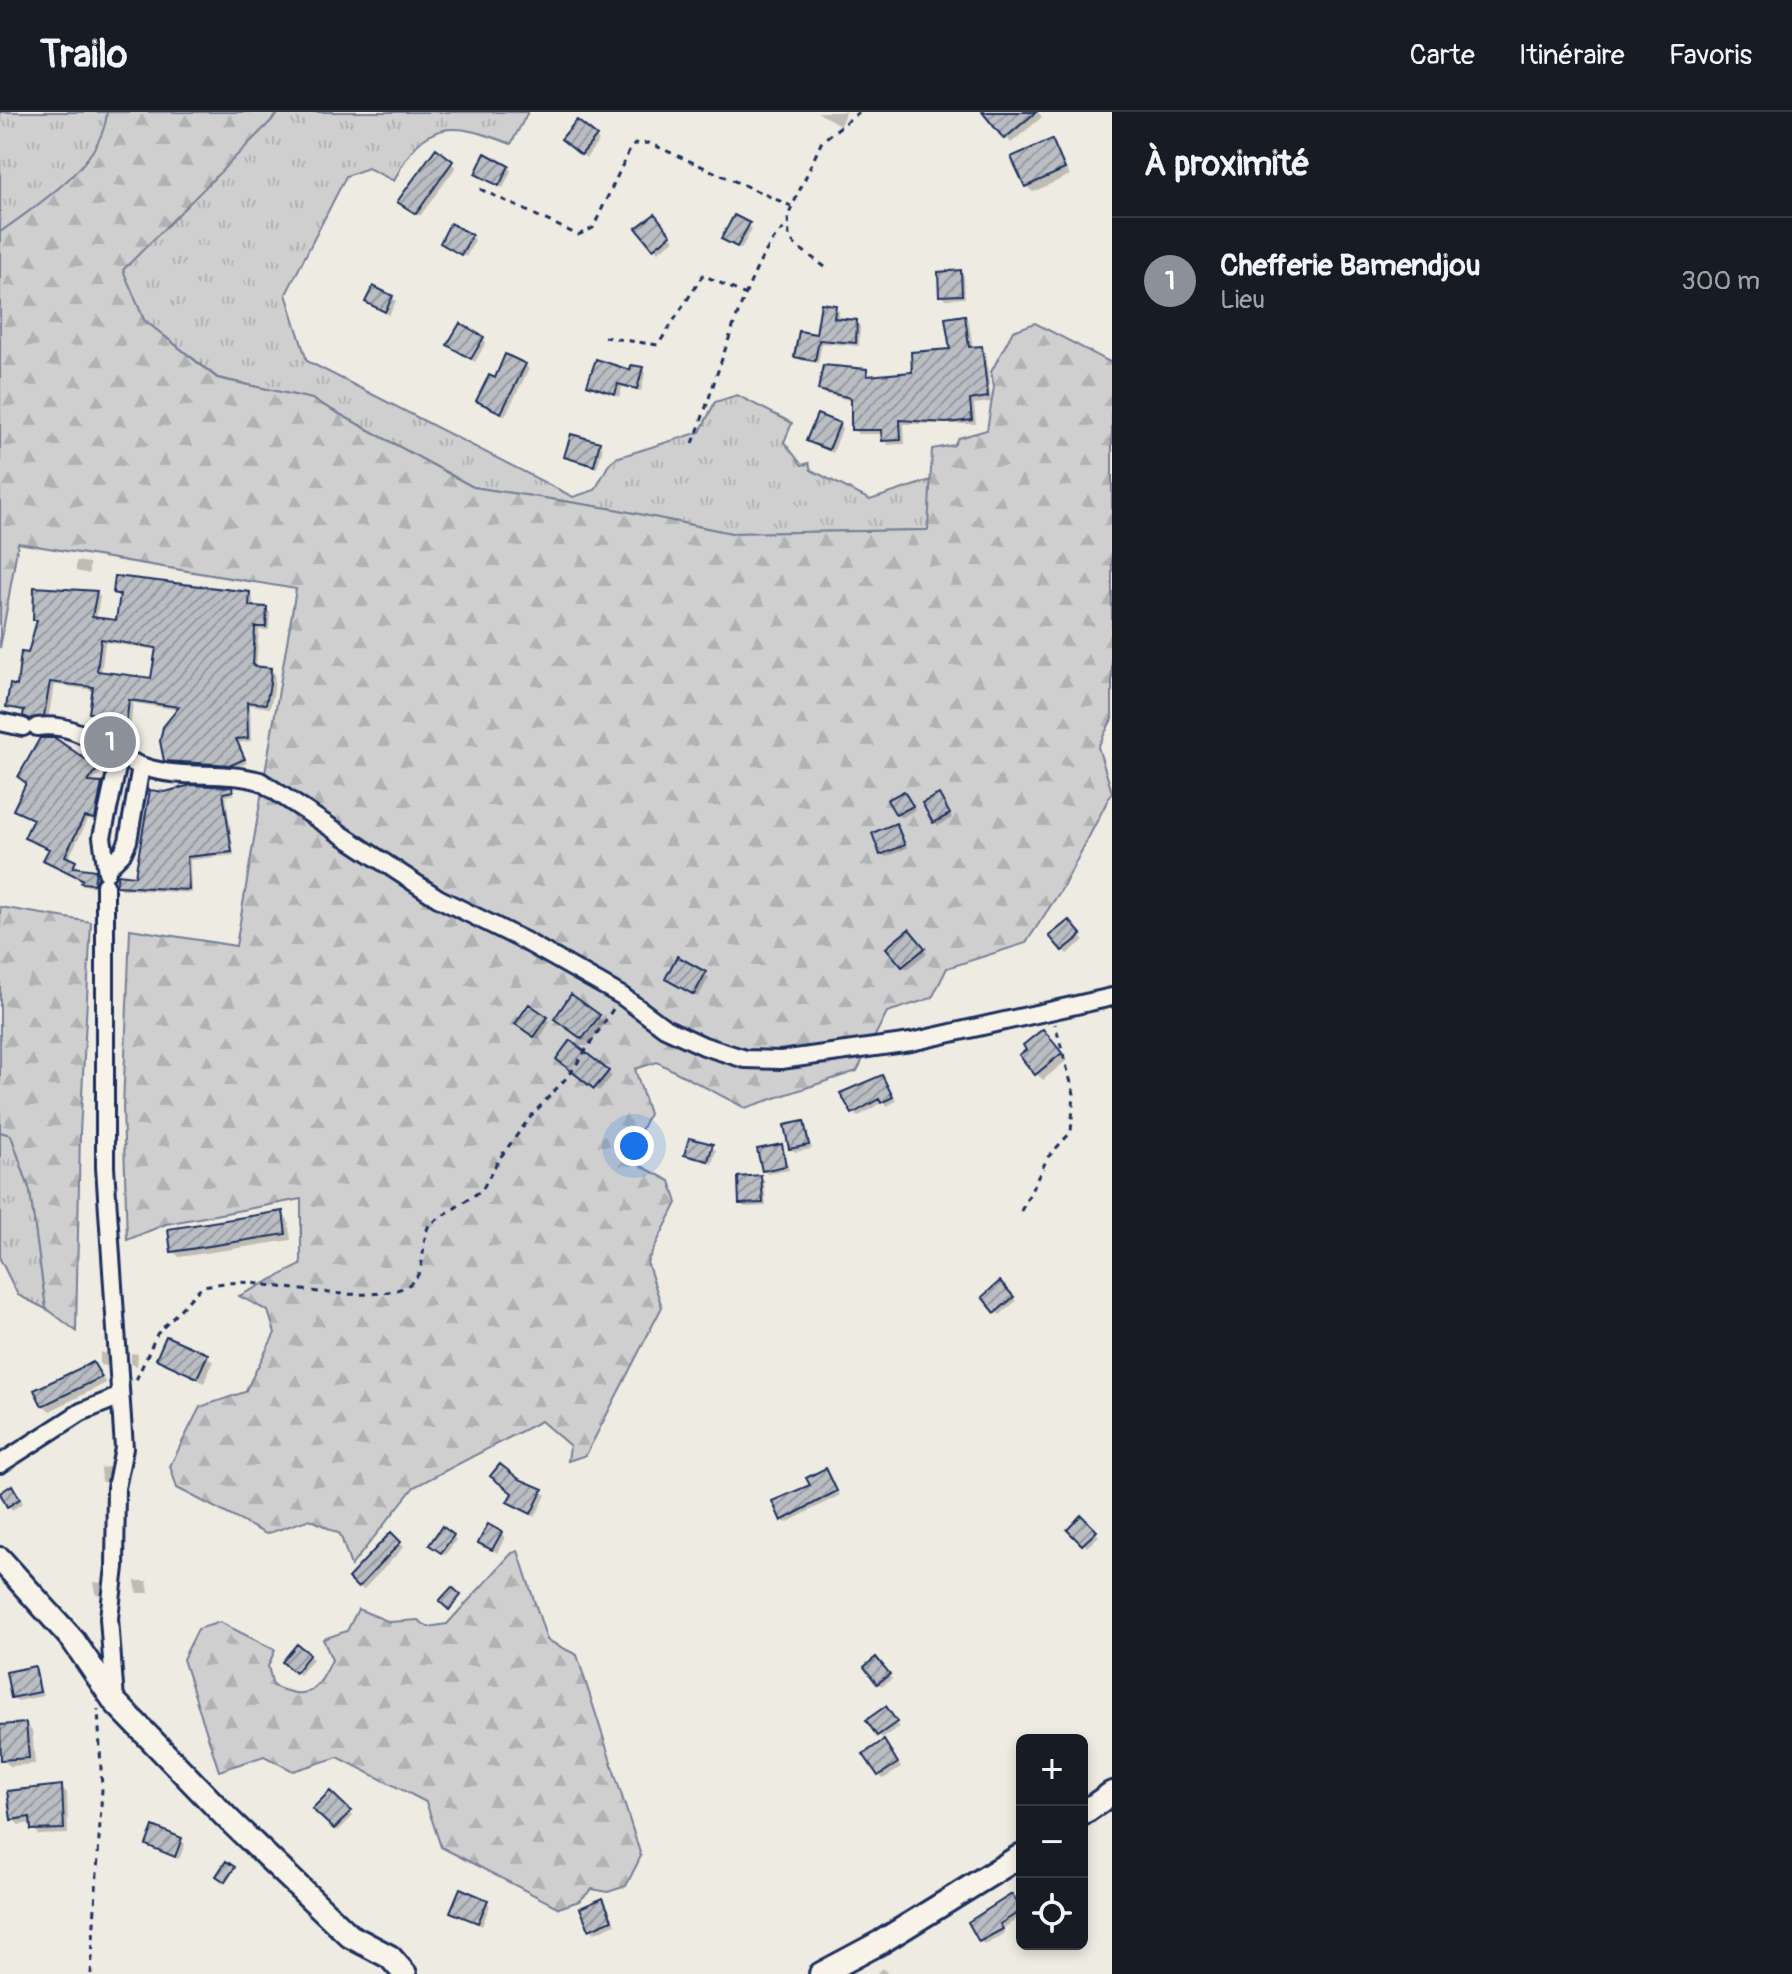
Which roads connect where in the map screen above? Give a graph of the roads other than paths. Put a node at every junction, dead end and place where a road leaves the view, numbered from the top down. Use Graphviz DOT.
graph roads {
  1 [pos="0,722"];
  2 [pos="120,754"];
  3 [pos="141,766"];
  4 [pos="107,875"];
  5 [pos="1112,997"];
  6 [pos="118,1397"];
  7 [pos="0,1464"];
  8 [pos="0,1559"];
  9 [pos="106,1704"];
  10 [pos="1112,1793"];
  11 [pos="1088,1810"];
  12 [pos="1016,1859"];
  13 [pos="405,1974"];
  14 [pos="821,1974"];
  1 -- 2 [label="street"];
  2 -- 3 [label="street"];
  2 -- 4 [label="street"];
  3 -- 4 [label="street"];
  3 -- 5 [label="street"];
  4 -- 6 [label="street"];
  6 -- 7 [label="street"];
  6 -- 9 [label="street"];
  8 -- 9 [label="main road"];
  9 -- 13 [label="main road"];
  10 -- 11 [label="main road"];
  12 -- 14 [label="main road"];
}
